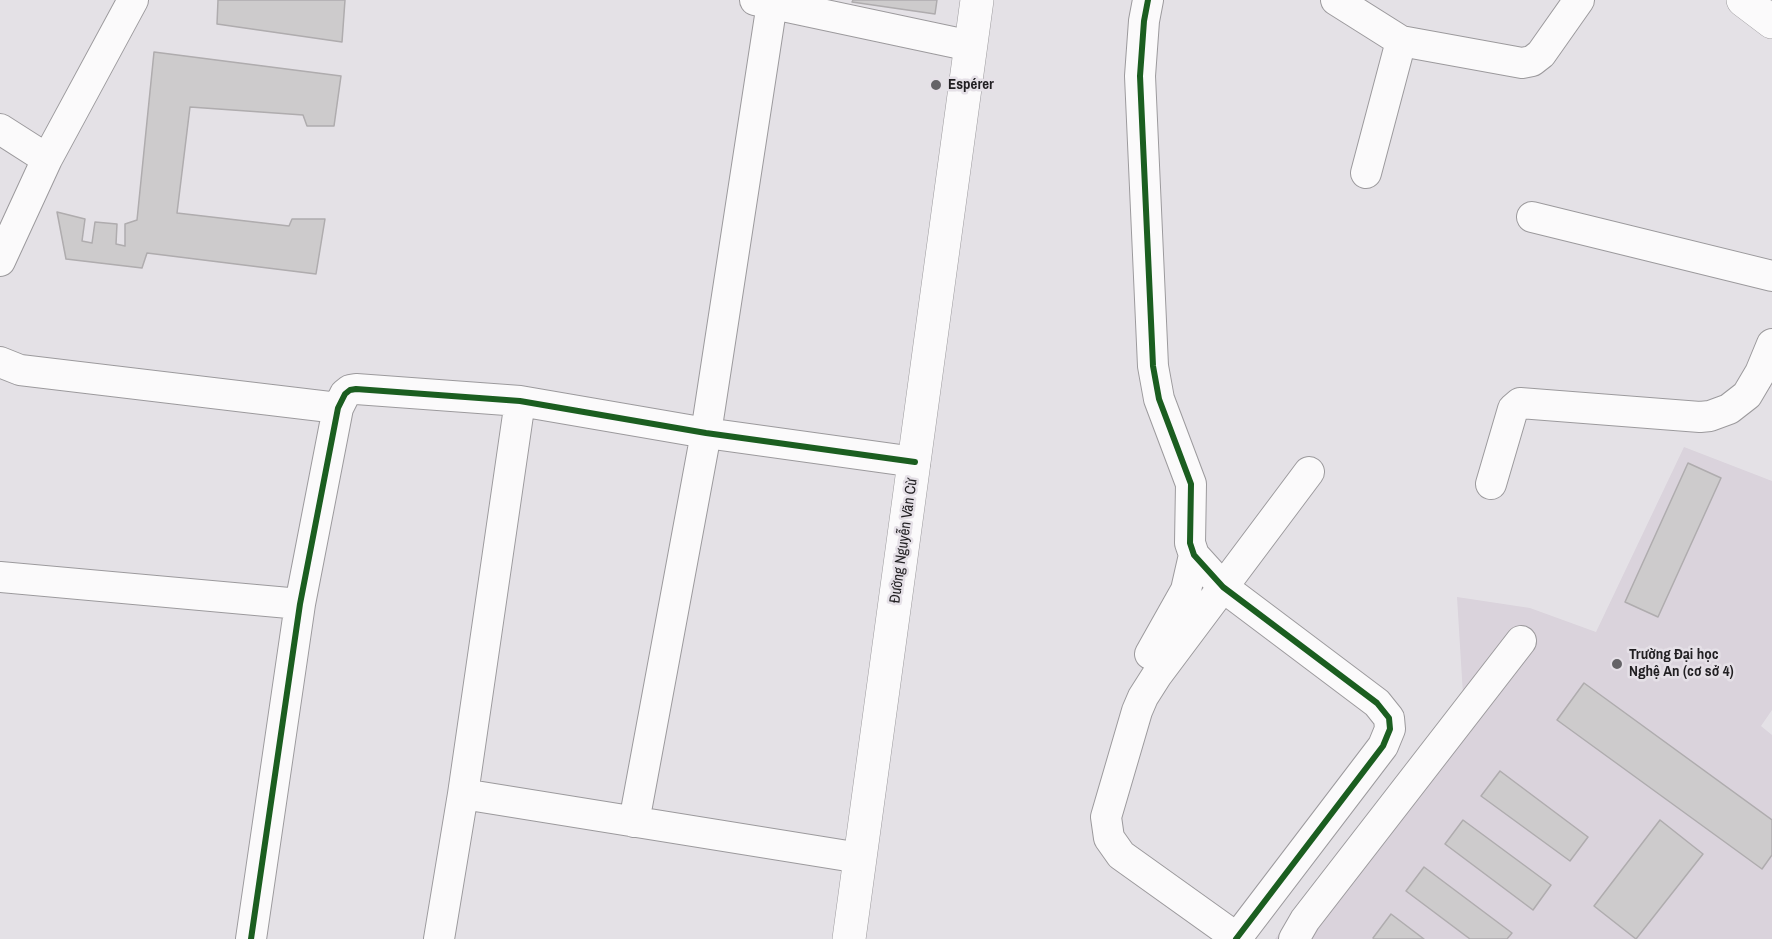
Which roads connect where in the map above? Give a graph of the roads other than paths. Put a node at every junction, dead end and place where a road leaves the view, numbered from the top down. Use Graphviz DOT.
graph roads {
  1 [pos="977,0"];
  2 [pos="1148,0"];
  3 [pos="1336,0"];
  4 [pos="1579,0"];
  5 [pos="1743,0"];
  6 [pos="760,1"];
  7 [pos="124,3"];
  8 [pos="1772,22"];
  9 [pos="1401,40"];
  10 [pos="971,46"];
  11 [pos="0,129"];
  12 [pos="47,159"];
  13 [pos="1366,173"];
  14 [pos="1532,217"];
  15 [pos="0,261"];
  16 [pos="1772,276"];
  17 [pos="1772,344"];
  18 [pos="0,362"];
  19 [pos="520,401"];
  20 [pos="338,408"];
  21 [pos="706,433"];
  22 [pos="915,462"];
  23 [pos="1309,472"];
  24 [pos="1491,484"];
  25 [pos="1194,555"];
  26 [pos="0,577"];
  27 [pos="1223,587"];
  28 [pos="300,604"];
  29 [pos="1521,641"];
  30 [pos="1150,654"];
  31 [pos="463,794"];
  32 [pos="634,822"];
  33 [pos="860,858"];
  34 [pos="1236,938"];
  35 [pos="251,939"];
  36 [pos="439,939"];
  37 [pos="849,939"];
  38 [pos="1294,939"];
  1 -- 10 [label="main road, Đường Nguyễn Văn Cừ"];
  2 -- 25 [label="street"];
  3 -- 9 [label="street"];
  4 -- 9 [label="street"];
  5 -- 8 [label="main road"];
  6 -- 10 [label="street"];
  6 -- 21 [label="street"];
  7 -- 12 [label="street"];
  9 -- 13 [label="street"];
  10 -- 22 [label="main road, Đường Nguyễn Văn Cừ"];
  11 -- 12 [label="street"];
  12 -- 15 [label="street"];
  14 -- 16 [label="street"];
  17 -- 24 [label="street"];
  18 -- 20 [label="street"];
  19 -- 20 [label="street"];
  19 -- 21 [label="street"];
  19 -- 31 [label="street"];
  20 -- 28 [label="street"];
  21 -- 22 [label="street"];
  21 -- 32 [label="street"];
  22 -- 33 [label="main road, Đường Nguyễn Văn Cừ"];
  23 -- 27 [label="street"];
  25 -- 27 [label="street"];
  25 -- 30 [label="street"];
  26 -- 28 [label="street"];
  27 -- 34 [label="street"];
  27 -- 34 [label="street"];
  28 -- 35 [label="street"];
  29 -- 38 [label="street"];
  31 -- 32 [label="street"];
  31 -- 36 [label="street"];
  32 -- 33 [label="street"];
  33 -- 37 [label="main road, Đường Nguyễn Văn Cừ"];
}
